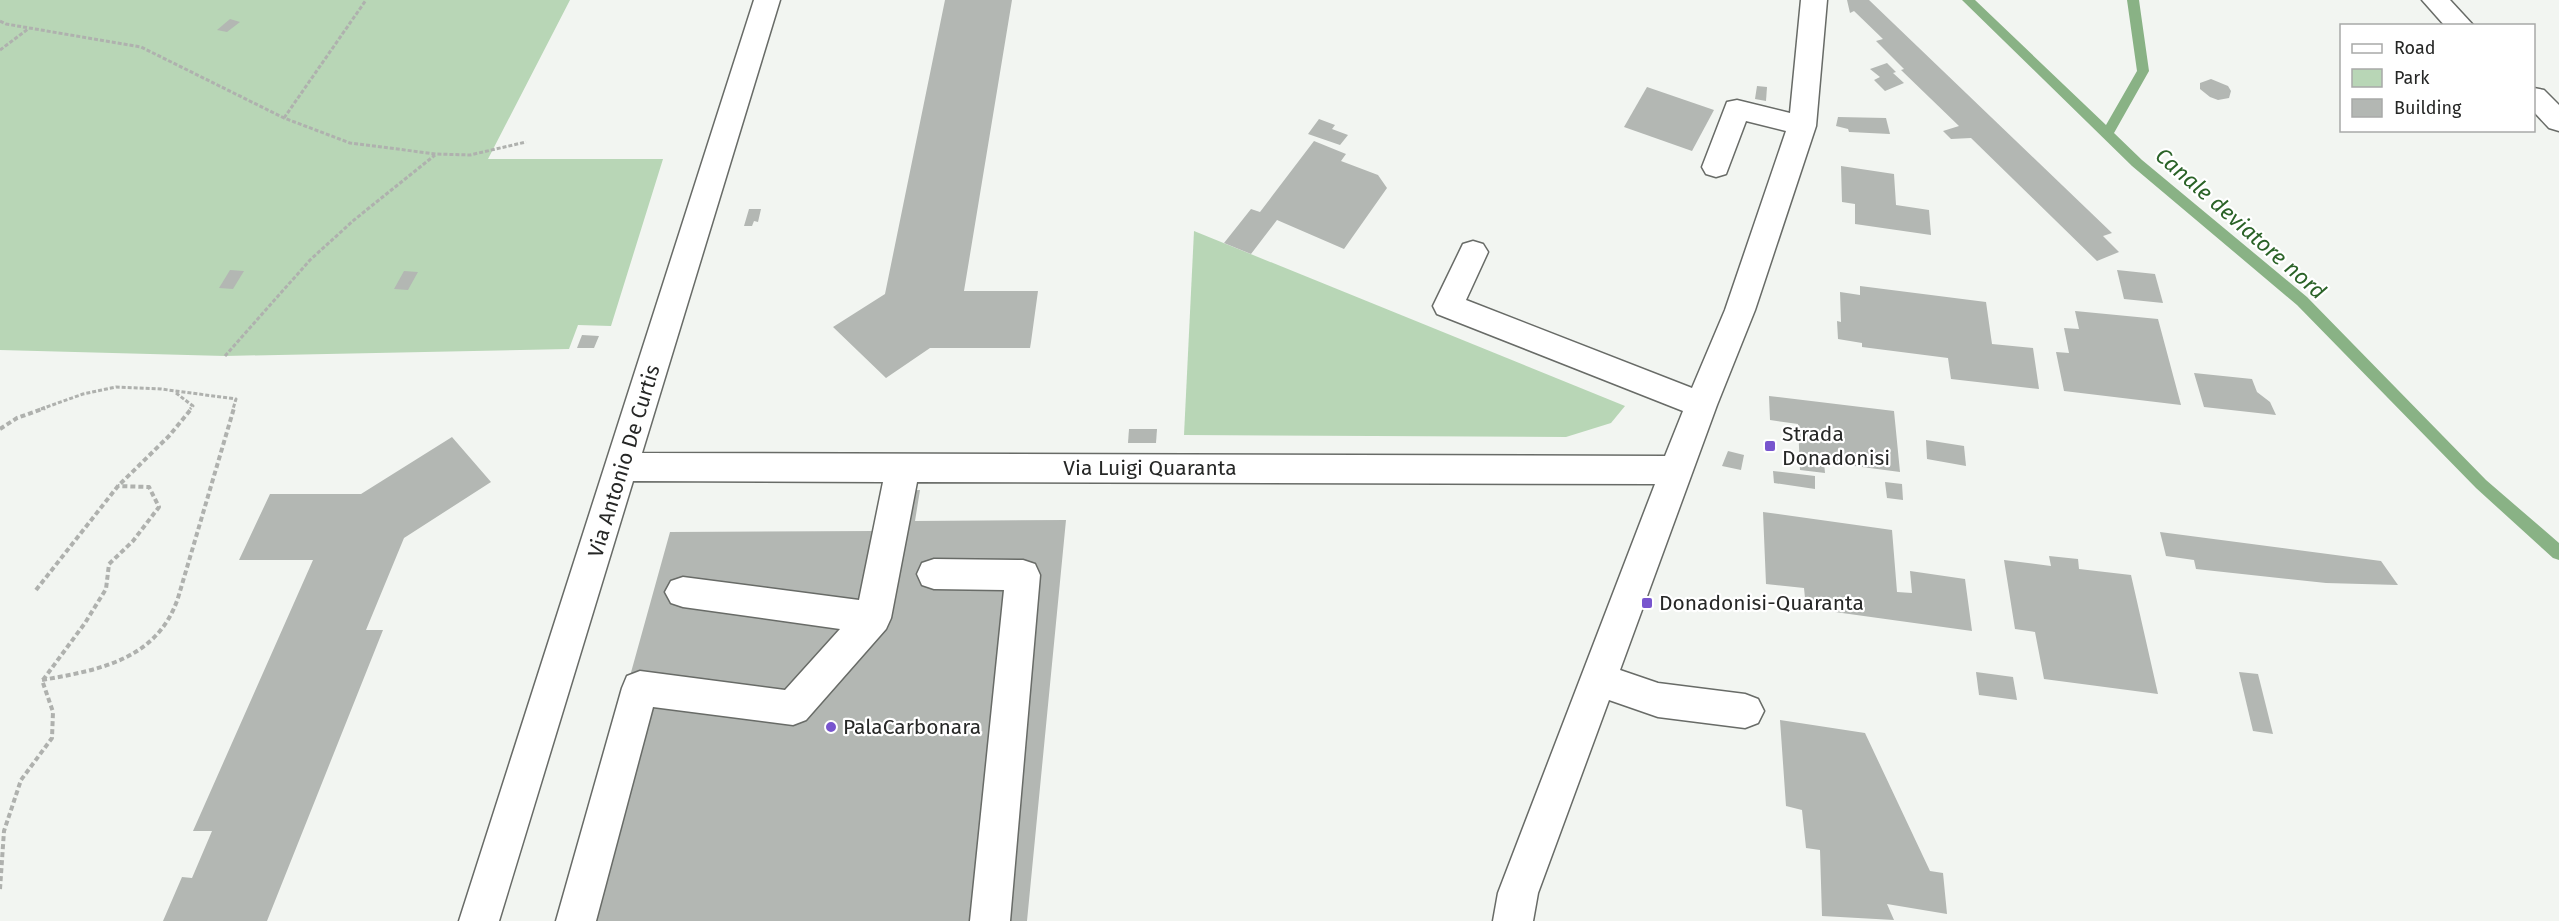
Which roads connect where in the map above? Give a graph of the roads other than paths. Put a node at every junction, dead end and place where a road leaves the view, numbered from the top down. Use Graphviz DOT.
graph roads {
  1 [pos="767,0"];
  2 [pos="1814,0"];
  3 [pos="2435,0"];
  4 [pos="2459,24"];
  5 [pos="2535,98"];
  6 [pos="2559,122"];
  7 [pos="1803,126"];
  8 [pos="1716,167"];
  9 [pos="1473,252"];
  10 [pos="1701,405"];
  11 [pos="622,467"];
  12 [pos="903,467"];
  13 [pos="1678,470"];
  14 [pos="934,574"];
  15 [pos="683,592"];
  16 [pos="873,618"];
  17 [pos="1598,680"];
  18 [pos="1745,711"];
  19 [pos="479,921"];
  20 [pos="576,921"];
  21 [pos="990,921"];
  22 [pos="1513,921"];
  1 -- 11 [label="street, Via Antonio De Curtis"];
  2 -- 7 [label="street"];
  3 -- 4 [label="street"];
  5 -- 6 [label="street"];
  7 -- 8 [label="street"];
  7 -- 10 [label="street"];
  9 -- 10 [label="street"];
  10 -- 13 [label="street"];
  11 -- 12 [label="street, Via Luigi Quaranta"];
  11 -- 19 [label="street, Via Antonio De Curtis"];
  12 -- 13 [label="street, Via Luigi Quaranta"];
  12 -- 16 [label="street"];
  13 -- 17 [label="street"];
  14 -- 21 [label="street"];
  15 -- 16 [label="street"];
  16 -- 20 [label="street"];
  17 -- 18 [label="street"];
  17 -- 22 [label="street"];
}
